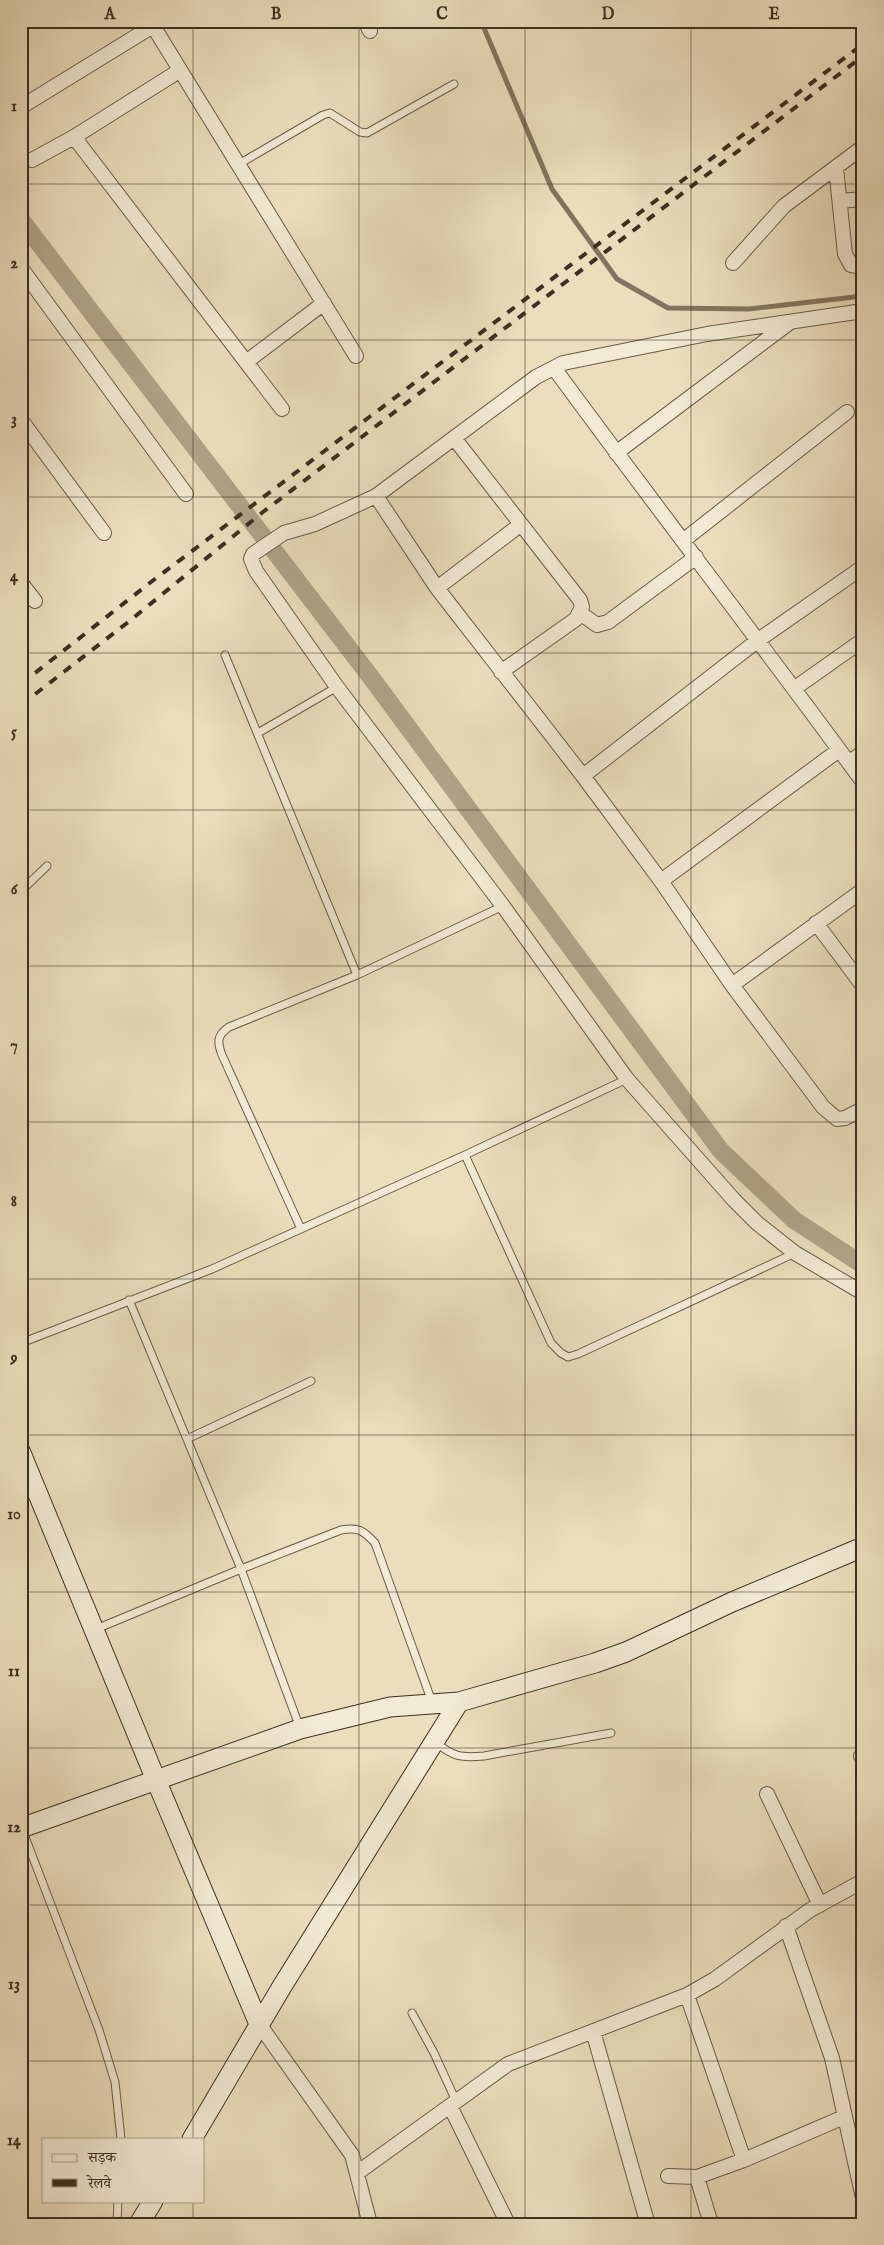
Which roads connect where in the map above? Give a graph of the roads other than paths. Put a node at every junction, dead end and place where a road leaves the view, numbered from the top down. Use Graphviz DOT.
graph roads {
  1 [pos="155,23"];
  2 [pos="179,71"];
  3 [pos="454,84"];
  4 [pos="23,102"];
  5 [pos="74,136"];
  6 [pos="863,147"];
  7 [pos="32,160"];
  8 [pos="239,164"];
  9 [pos="836,168"];
  10 [pos="863,199"];
  11 [pos="840,201"];
  12 [pos="733,263"];
  13 [pos="863,267"];
  14 [pos="21,268"];
  15 [pos="324,303"];
  16 [pos="863,311"];
  17 [pos="790,322"];
  18 [pos="356,356"];
  19 [pos="246,362"];
  20 [pos="554,368"];
  21 [pos="282,409"];
  22 [pos="848,412"];
  23 [pos="21,420"];
  24 [pos="454,438"];
  25 [pos="616,452"];
  26 [pos="186,494"];
  27 [pos="376,496"];
  28 [pos="520,525"];
  29 [pos="104,533"];
  30 [pos="684,540"];
  31 [pos="696,557"];
  32 [pos="863,567"];
  33 [pos="21,583"];
  34 [pos="436,588"];
  35 [pos="35,601"];
  36 [pos="580,613"];
  37 [pos="863,640"];
  38 [pos="758,642"];
  39 [pos="225,655"];
  40 [pos="501,672"];
  41 [pos="337,687"];
  42 [pos="795,688"];
  43 [pos="258,732"];
  44 [pos="839,750"];
  45 [pos="863,752"];
  46 [pos="848,762"];
  47 [pos="583,776"];
  48 [pos="863,782"];
  49 [pos="47,866"];
  50 [pos="661,881"];
  51 [pos="863,890"];
  52 [pos="21,891"];
  53 [pos="503,906"];
  54 [pos="816,923"];
  55 [pos="357,975"];
  56 [pos="732,985"];
  57 [pos="863,986"];
  58 [pos="627,1079"];
  59 [pos="863,1109"];
  60 [pos="465,1155"];
  61 [pos="301,1229"];
  62 [pos="795,1253"];
  63 [pos="863,1294"];
  64 [pos="129,1300"];
  65 [pos="21,1343"];
  66 [pos="311,1381"];
  67 [pos="187,1439"];
  68 [pos="21,1453"];
  69 [pos="863,1547"];
  70 [pos="241,1569"];
  71 [pos="96,1630"];
  72 [pos="459,1702"];
  73 [pos="433,1703"];
  74 [pos="300,1729"];
  75 [pos="611,1733"];
  76 [pos="435,1742"];
  77 [pos="156,1780"];
  78 [pos="767,1794"];
  79 [pos="21,1828"];
  80 [pos="863,1881"];
  81 [pos="820,1905"];
  82 [pos="786,1926"];
  83 [pos="687,1994"];
  84 [pos="412,2013"];
  85 [pos="259,2024"];
  86 [pos="593,2031"];
  87 [pos="453,2104"];
  88 [pos="844,2117"];
  89 [pos="121,2138"];
  90 [pos="193,2138"];
  91 [pos="744,2160"];
  92 [pos="357,2173"];
  93 [pos="668,2176"];
  94 [pos="698,2177"];
  95 [pos="863,2198"];
  96 [pos="118,2202"];
  97 [pos="152,2202"];
  98 [pos="117,2224"];
  99 [pos="139,2224"];
  100 [pos="370,2224"];
  101 [pos="508,2224"];
  102 [pos="645,2224"];
  103 [pos="711,2224"];
  1 -- 2 [label="street"];
  1 -- 4 [label="street"];
  2 -- 5 [label="street"];
  2 -- 8 [label="street"];
  3 -- 8 [label="lane"];
  5 -- 7 [label="street"];
  5 -- 19 [label="street"];
  6 -- 9 [label="street"];
  8 -- 15 [label="street"];
  9 -- 11 [label="street"];
  9 -- 12 [label="street"];
  10 -- 11 [label="street"];
  11 -- 13 [label="street"];
  14 -- 26 [label="street"];
  15 -- 18 [label="street"];
  15 -- 19 [label="street"];
  16 -- 17 [label="street"];
  17 -- 20 [label="street"];
  17 -- 25 [label="street"];
  19 -- 21 [label="street"];
  20 -- 24 [label="street"];
  20 -- 25 [label="street"];
  22 -- 30 [label="street"];
  23 -- 29 [label="street"];
  24 -- 27 [label="street"];
  24 -- 28 [label="street"];
  25 -- 30 [label="street"];
  27 -- 34 [label="street"];
  27 -- 41 [label="street"];
  28 -- 34 [label="street"];
  28 -- 36 [label="street"];
  30 -- 31 [label="street"];
  31 -- 36 [label="street"];
  31 -- 38 [label="street"];
  32 -- 38 [label="street"];
  33 -- 35 [label="street"];
  34 -- 40 [label="street"];
  36 -- 40 [label="street"];
  37 -- 42 [label="street"];
  38 -- 42 [label="street"];
  38 -- 47 [label="street"];
  39 -- 43 [label="lane"];
  40 -- 47 [label="street"];
  41 -- 43 [label="lane"];
  41 -- 53 [label="street"];
  42 -- 44 [label="street"];
  43 -- 55 [label="lane"];
  44 -- 46 [label="street"];
  44 -- 50 [label="street"];
  45 -- 46 [label="street"];
  46 -- 48 [label="street"];
  47 -- 50 [label="street"];
  49 -- 52 [label="lane"];
  50 -- 56 [label="street"];
  51 -- 54 [label="street"];
  53 -- 55 [label="lane"];
  53 -- 58 [label="street"];
  54 -- 56 [label="street"];
  54 -- 57 [label="street"];
  55 -- 61 [label="lane"];
  56 -- 59 [label="street"];
  58 -- 60 [label="lane"];
  58 -- 62 [label="street"];
  60 -- 61 [label="lane"];
  60 -- 62 [label="lane"];
  61 -- 64 [label="lane"];
  62 -- 63 [label="street"];
  64 -- 65 [label="lane"];
  64 -- 67 [label="lane"];
  66 -- 67 [label="lane"];
  67 -- 70 [label="lane"];
  68 -- 71 [label="street"];
  69 -- 72 [label="street"];
  70 -- 71 [label="lane"];
  70 -- 73 [label="lane"];
  70 -- 74 [label="lane"];
  71 -- 77 [label="street"];
  72 -- 73 [label="street"];
  72 -- 76 [label="street"];
  73 -- 74 [label="street"];
  74 -- 77 [label="street"];
  75 -- 76 [label="lane"];
  76 -- 85 [label="street"];
  77 -- 79 [label="street"];
  77 -- 85 [label="street"];
  78 -- 81 [label="street"];
  79 -- 89 [label="lane"];
  80 -- 81 [label="street"];
  81 -- 82 [label="street"];
  82 -- 83 [label="street"];
  82 -- 88 [label="street"];
  83 -- 86 [label="street"];
  83 -- 91 [label="street"];
  84 -- 87 [label="lane"];
  85 -- 90 [label="street"];
  85 -- 92 [label="street"];
  86 -- 87 [label="street"];
  86 -- 102 [label="street"];
  87 -- 92 [label="street"];
  87 -- 101 [label="street"];
  88 -- 91 [label="street"];
  88 -- 95 [label="street"];
  91 -- 94 [label="street"];
  92 -- 100 [label="street"];
  93 -- 94 [label="street"];
  94 -- 103 [label="street"];
  96 -- 98 [label="lane"];
  97 -- 99 [label="street"];
}
